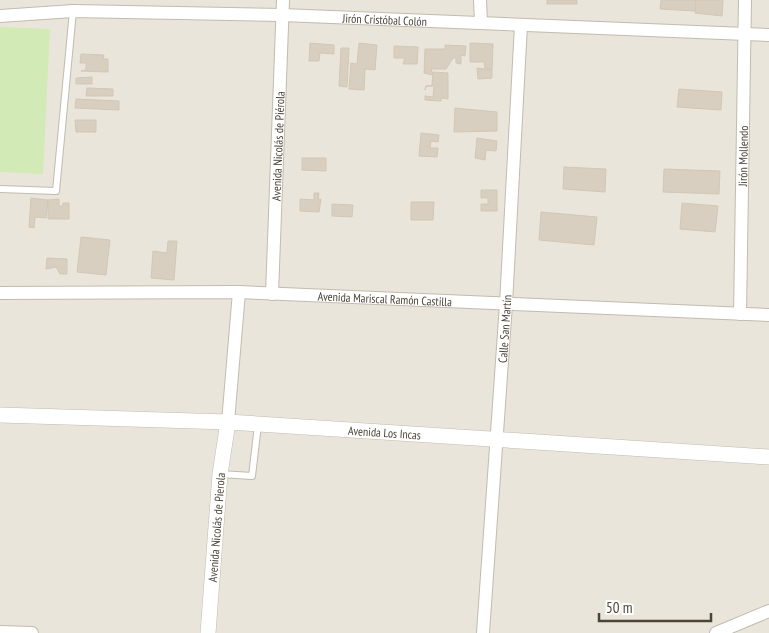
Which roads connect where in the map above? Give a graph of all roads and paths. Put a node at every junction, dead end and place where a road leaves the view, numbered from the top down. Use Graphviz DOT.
graph roads {
  1 [pos="283,0"];
  2 [pos="480,0"];
  3 [pos="745,0"];
  4 [pos="72,11"];
  5 [pos="282,15"];
  6 [pos="0,16"];
  7 [pos="481,23"];
  8 [pos="521,25"];
  9 [pos="744,35"];
  10 [pos="769,35"];
  11 [pos="0,189"];
  12 [pos="239,292"];
  13 [pos="0,293"];
  14 [pos="272,294"];
  15 [pos="506,304"];
  16 [pos="740,314"];
  17 [pos="769,315"];
  18 [pos="0,415"];
  19 [pos="228,422"];
  20 [pos="258,424"];
  21 [pos="497,439"];
  22 [pos="769,457"];
  23 [pos="220,474"];
  24 [pos="769,612"];
  25 [pos="0,632"];
  26 [pos="32,633"];
  27 [pos="208,633"];
  28 [pos="483,633"];
  29 [pos="716,633"];
  1 -- 5 [label="street, Avenida Nicolás de Piérola"];
  2 -- 7 [label="street"];
  3 -- 9 [label="street, Jirón Mollendo"];
  4 -- 5 [label="street, Jirón Cristóbal Colón"];
  4 -- 6 [label="street, Jirón Cristóbal Colón"];
  4 -- 11 [label="lane"];
  5 -- 7 [label="street, Jirón Cristóbal Colón"];
  5 -- 14 [label="street, Avenida Nicolás de Piérola"];
  7 -- 8 [label="street, Jirón Cristóbal Colón"];
  8 -- 9 [label="street, Jirón Cristóbal Colón"];
  8 -- 15 [label="street, Calle San Martín"];
  9 -- 10 [label="street, Jirón Cristóbal Colón"];
  9 -- 16 [label="street, Jirón Mollendo"];
  12 -- 13 [label="street, Avenida Mariscal Ramón Castilla"];
  12 -- 14 [label="street, Avenida Mariscal Ramón Castilla"];
  12 -- 19 [label="street"];
  14 -- 15 [label="street, Avenida Mariscal Ramón Castilla"];
  15 -- 16 [label="street, Avenida Mariscal Ramón Castilla"];
  15 -- 21 [label="street, Calle San Martín"];
  16 -- 17 [label="street, Avenida Mariscal Ramón Castilla"];
  18 -- 19 [label="street, Avenida Los Incas"];
  19 -- 20 [label="street, Avenida Los Incas"];
  19 -- 23 [label="street, Avenida Nicolás de Pierola"];
  20 -- 21 [label="street, Avenida Los Incas"];
  20 -- 23 [label="lane"];
  21 -- 22 [label="street, Avenida Los Incas"];
  21 -- 28 [label="street, Calle San Martín"];
  23 -- 27 [label="street, Avenida Nicolás de Pierola"];
  24 -- 29 [label="street"];
  25 -- 26 [label="street"];
}
